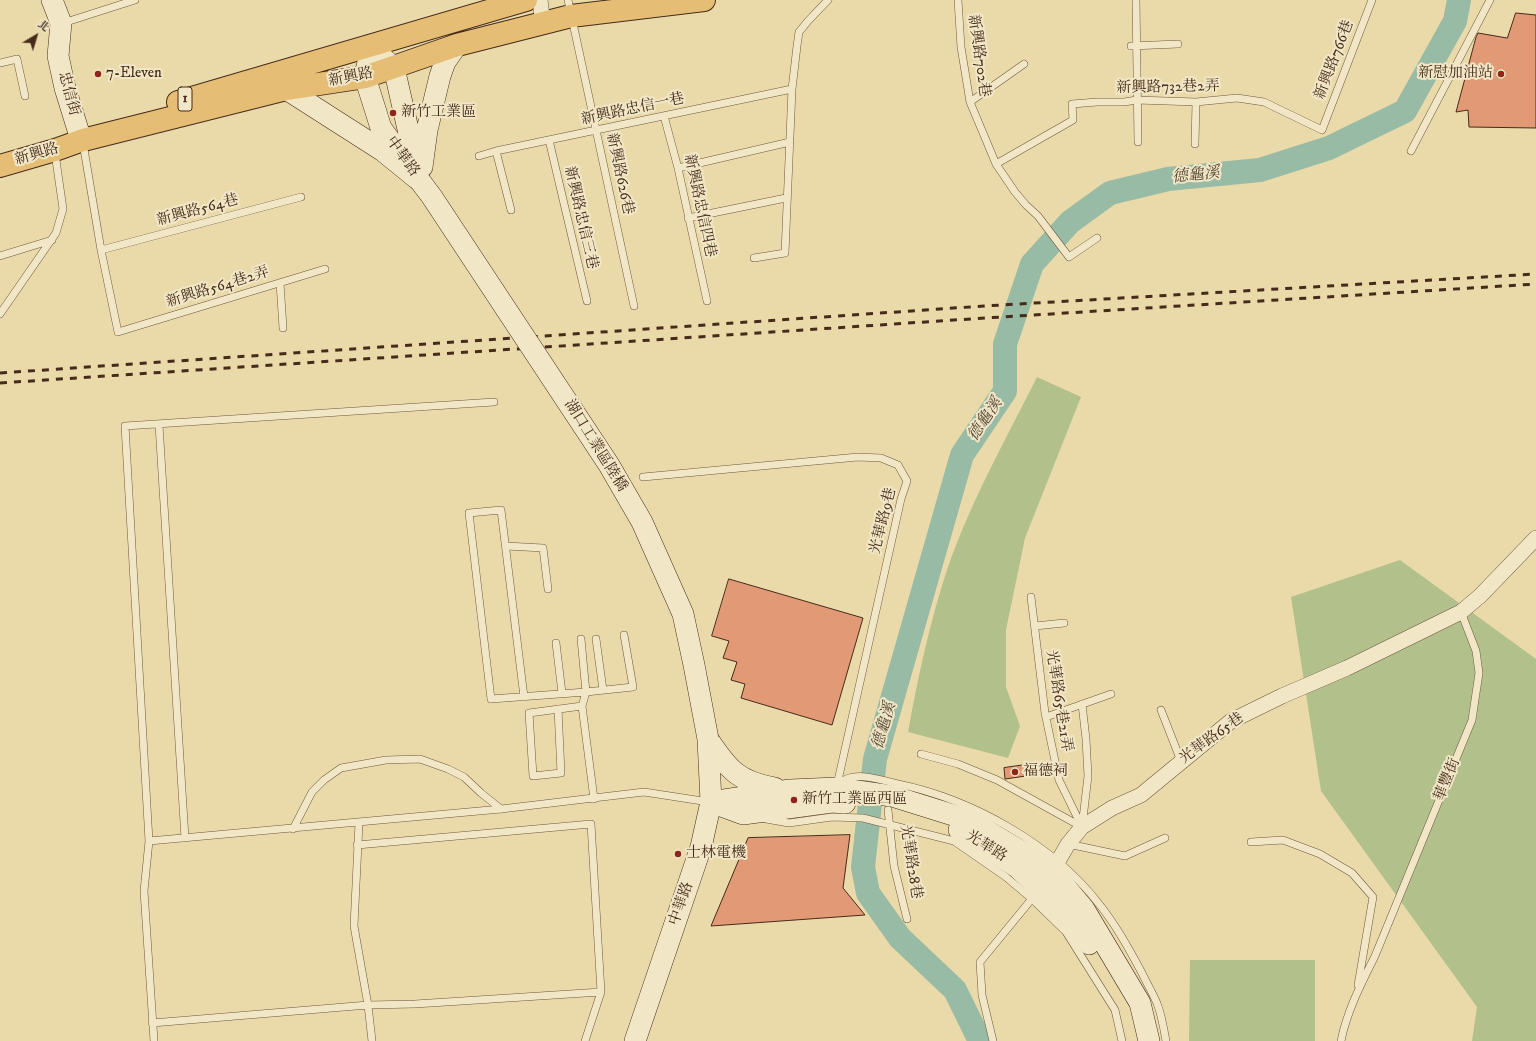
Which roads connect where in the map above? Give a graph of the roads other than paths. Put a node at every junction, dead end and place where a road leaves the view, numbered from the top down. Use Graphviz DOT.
graph roads {
  1 [pos="52,0"];
  2 [pos="135,0"];
  3 [pos="540,0"];
  4 [pos="704,0"];
  5 [pos="828,0"];
  6 [pos="958,0"];
  7 [pos="1136,0"];
  8 [pos="1372,0"];
  9 [pos="1490,0"];
  10 [pos="519,1"];
  11 [pos="570,8"];
  12 [pos="61,23"];
  13 [pos="543,24"];
  14 [pos="519,30"];
  15 [pos="1178,44"];
  16 [pos="457,45"];
  17 [pos="1134,45"];
  18 [pos="371,46"];
  19 [pos="0,63"];
  20 [pos="1024,64"];
  21 [pos="394,68"];
  22 [pos="365,77"];
  23 [pos="286,89"];
  24 [pos="792,89"];
  25 [pos="25,96"];
  26 [pos="1137,100"];
  27 [pos="970,102"];
  28 [pos="1196,102"];
  29 [pos="664,116"];
  30 [pos="1322,130"];
  31 [pos="596,131"];
  32 [pos="80,135"];
  33 [pos="549,140"];
  34 [pos="790,142"];
  35 [pos="1138,142"];
  36 [pos="1195,144"];
  37 [pos="55,150"];
  38 [pos="496,151"];
  39 [pos="1410,151"];
  40 [pos="0,153"];
  41 [pos="479,156"];
  42 [pos="996,164"];
  43 [pos="0,166"];
  44 [pos="678,168"];
  45 [pos="420,181"];
  46 [pos="300,197"];
  47 [pos="786,198"];
  48 [pos="511,210"];
  49 [pos="688,218"];
  50 [pos="1097,238"];
  51 [pos="52,240"];
  52 [pos="101,250"];
  53 [pos="0,256"];
  54 [pos="754,258"];
  55 [pos="325,269"];
  56 [pos="280,283"];
  57 [pos="587,301"];
  58 [pos="707,301"];
  59 [pos="634,306"];
  60 [pos="0,314"];
  61 [pos="283,328"];
  62 [pos="494,402"];
  63 [pos="159,425"];
  64 [pos="643,477"];
  65 [pos="1536,538"];
  66 [pos="506,546"];
  67 [pos="548,589"];
  68 [pos="1032,597"];
  69 [pos="1461,612"];
  70 [pos="1064,623"];
  71 [pos="1035,626"];
  72 [pos="624,635"];
  73 [pos="580,639"];
  74 [pos="596,639"];
  75 [pos="556,643"];
  76 [pos="603,690"];
  77 [pos="586,692"];
  78 [pos="562,693"];
  79 [pos="1111,694"];
  80 [pos="524,697"];
  81 [pos="1082,704"];
  82 [pos="582,706"];
  83 [pos="558,709"];
  84 [pos="1161,710"];
  85 [pos="1046,717"];
  86 [pos="708,739"];
  87 [pos="921,754"];
  88 [pos="1181,761"];
  89 [pos="836,788"];
  90 [pos="790,790"];
  91 [pos="863,798"];
  92 [pos="594,800"];
  93 [pos="711,802"];
  94 [pos="888,808"];
  95 [pos="501,809"];
  96 [pos="359,822"];
  97 [pos="1082,827"];
  98 [pos="293,829"];
  99 [pos="185,838"];
  100 [pos="1165,838"];
  101 [pos="149,841"];
  102 [pos="1251,842"];
  103 [pos="1068,844"];
  104 [pos="357,845"];
  105 [pos="1055,867"];
  106 [pos="1037,894"];
  107 [pos="907,919"];
  108 [pos="601,992"];
  109 [pos="1357,993"];
  110 [pos="368,1005"];
  111 [pos="152,1023"];
  112 [pos="154,1041"];
  113 [pos="372,1041"];
  114 [pos="585,1041"];
  115 [pos="635,1041"];
  116 [pos="993,1041"];
  117 [pos="1122,1041"];
  118 [pos="1137,1041"];
  119 [pos="1149,1041"];
  120 [pos="1166,1041"];
  121 [pos="1341,1041"];
  1 -- 12 [label="street, 忠信街"];
  2 -- 12 [label="lane"];
  3 -- 13 [label="street"];
  4 -- 11 [label="main road, 新興路 / 1"];
  5 -- 24 [label="lane"];
  6 -- 27 [label="lane, 新興路702巷"];
  7 -- 17 [label="lane"];
  8 -- 30 [label="lane, 新興路766巷"];
  9 -- 39 [label="lane"];
  10 -- 14 [label="street"];
  10 -- 18 [label="main road, 新興路 / 1"];
  11 -- 13 [label="main road, 新興路 / 1"];
  11 -- 31 [label="lane, 新興路626巷"];
  12 -- 32 [label="street, 忠信街"];
  13 -- 14 [label="main road, 新興路 / 1"];
  14 -- 16 [label="main road, 新興路 / 1"];
  15 -- 17 [label="lane"];
  16 -- 21 [label="main road, 新興路 / 1"];
  16 -- 45 [label="street"];
  17 -- 26 [label="lane"];
  18 -- 21 [label="street"];
  18 -- 22 [label="street, 中華路"];
  18 -- 32 [label="main road, 新興路 / 1"];
  19 -- 25 [label="lane"];
  20 -- 27 [label="lane"];
  21 -- 22 [label="main road, 新興路 / 1"];
  21 -- 45 [label="street, 中華路"];
  22 -- 23 [label="main road, 新興路 / 1"];
  22 -- 45 [label="street, 中華路"];
  23 -- 32 [label="main road, 新興路 / 1"];
  23 -- 45 [label="street"];
  24 -- 29 [label="lane, 新興路忠信一巷"];
  24 -- 34 [label="lane"];
  26 -- 28 [label="lane, 新興路732巷2弄"];
  26 -- 35 [label="lane"];
  26 -- 42 [label="lane, 新興路732巷2弄"];
  27 -- 42 [label="lane, 新興路702巷"];
  28 -- 30 [label="lane, 新興路732巷2弄"];
  28 -- 36 [label="lane"];
  29 -- 31 [label="lane, 新興路忠信一巷"];
  29 -- 44 [label="lane, 新興路忠信四巷"];
  31 -- 33 [label="lane, 新興路忠信一巷"];
  31 -- 59 [label="lane, 新興路626巷"];
  32 -- 37 [label="main road, 新興路 / 1"];
  32 -- 40 [label="main road, 新興路 / 1"];
  32 -- 52 [label="lane"];
  33 -- 38 [label="lane, 新興路忠信一巷"];
  33 -- 57 [label="lane, 新興路忠信三巷"];
  34 -- 44 [label="lane"];
  34 -- 47 [label="lane"];
  37 -- 43 [label="main road, 新興路 / 1"];
  37 -- 51 [label="lane"];
  38 -- 41 [label="lane, 新興路忠信一巷"];
  38 -- 48 [label="lane"];
  42 -- 50 [label="lane, 新興路702巷"];
  44 -- 49 [label="lane, 新興路忠信四巷"];
  45 -- 86 [label="street, 湖口工業區陸橋, bridge"];
  46 -- 52 [label="lane, 新興路564巷"];
  47 -- 49 [label="lane"];
  47 -- 54 [label="lane"];
  49 -- 58 [label="lane, 新興路忠信四巷"];
  51 -- 53 [label="lane"];
  51 -- 60 [label="lane"];
  52 -- 56 [label="lane, 新興路564巷2弄"];
  55 -- 56 [label="lane, 新興路564巷2弄"];
  56 -- 61 [label="lane"];
  62 -- 63 [label="lane"];
  63 -- 99 [label="lane"];
  63 -- 101 [label="lane"];
  64 -- 89 [label="lane, 光華路9巷"];
  65 -- 69 [label="street"];
  66 -- 67 [label="lane"];
  66 -- 80 [label="lane"];
  66 -- 80 [label="lane"];
  68 -- 71 [label="lane, 光華路65巷21弄"];
  69 -- 88 [label="street, 光華路65巷"];
  69 -- 109 [label="lane, 華豐街"];
  70 -- 71 [label="lane"];
  71 -- 85 [label="lane, 光華路65巷21弄"];
  72 -- 76 [label="lane"];
  73 -- 77 [label="lane"];
  74 -- 76 [label="lane"];
  75 -- 78 [label="lane"];
  76 -- 77 [label="lane"];
  77 -- 78 [label="lane"];
  77 -- 82 [label="lane"];
  78 -- 80 [label="lane"];
  79 -- 81 [label="lane"];
  81 -- 85 [label="lane"];
  81 -- 97 [label="lane"];
  82 -- 83 [label="lane"];
  82 -- 92 [label="lane"];
  83 -- 83 [label="lane"];
  84 -- 88 [label="lane"];
  85 -- 97 [label="lane, 光華路65巷21弄"];
  86 -- 90 [label="street"];
  86 -- 93 [label="street, 中華路"];
  87 -- 97 [label="lane"];
  88 -- 97 [label="street, 光華路65巷"];
  89 -- 90 [label="street, 光華路"];
  89 -- 91 [label="street, 光華路"];
  90 -- 93 [label="street, 光華路"];
  91 -- 93 [label="street, 光華路"];
  91 -- 94 [label="street, 光華路"];
  91 -- 94 [label="lane, 光華路"];
  92 -- 93 [label="lane"];
  92 -- 95 [label="lane"];
  93 -- 115 [label="street, 中華路"];
  94 -- 105 [label="street, 光華路"];
  94 -- 106 [label="street, 光華路"];
  94 -- 107 [label="lane, 光華路28巷"];
  95 -- 96 [label="lane"];
  95 -- 98 [label="lane"];
  96 -- 98 [label="lane"];
  96 -- 104 [label="lane"];
  97 -- 103 [label="street, 光華路65巷"];
  98 -- 99 [label="lane"];
  99 -- 101 [label="lane"];
  100 -- 103 [label="lane"];
  101 -- 111 [label="lane"];
  102 -- 109 [label="lane"];
  103 -- 105 [label="street, 光華路65巷"];
  104 -- 108 [label="lane"];
  104 -- 110 [label="lane"];
  105 -- 106 [label="street, 光華路65巷"];
  105 -- 119 [label="street, 光華路"];
  105 -- 120 [label="lane, 光華路"];
  106 -- 116 [label="lane"];
  106 -- 117 [label="lane, 光華路"];
  106 -- 118 [label="street, 光華路"];
  108 -- 110 [label="lane"];
  108 -- 114 [label="lane"];
  109 -- 121 [label="lane, 華豐街"];
  110 -- 111 [label="lane"];
  110 -- 113 [label="lane"];
  111 -- 112 [label="lane"];
}
